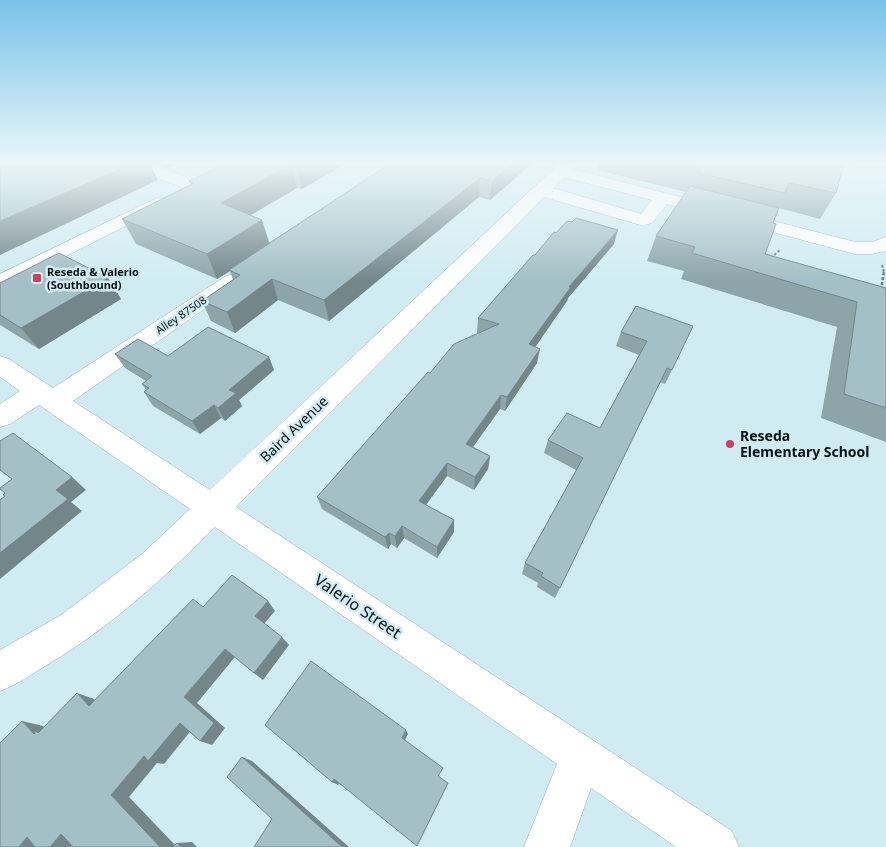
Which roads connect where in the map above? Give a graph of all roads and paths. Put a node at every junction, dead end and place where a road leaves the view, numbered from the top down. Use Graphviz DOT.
graph roads {
  1 [pos="157,203"];
  2 [pos="528,203"];
  3 [pos="579,203"];
  4 [pos="659,203"];
  5 [pos="679,203"];
  6 [pos="783,248"];
  7 [pos="879,252"];
  8 [pos="770,259"];
  9 [pos="246,272"];
  10 [pos="0,282"];
  11 [pos="880,298"];
  12 [pos="0,365"];
  13 [pos="46,397"];
  14 [pos="0,417"];
  15 [pos="212,509"];
  16 [pos="0,672"];
  17 [pos="581,756"];
  18 [pos="547,847"];
  19 [pos="716,847"];
  1 -- 10 [label="street"];
  2 -- 15 [label="street, Baird Avenue"];
  3 -- 4 [label="street"];
  5 -- 7 [label="street"];
  6 -- 8 [label="path"];
  7 -- 11 [label="path"];
  9 -- 13 [label="street, Alley 87508"];
  12 -- 13 [label="street, Valerio Street"];
  13 -- 14 [label="street, Alley 87508"];
  13 -- 15 [label="street, Valerio Street"];
  15 -- 16 [label="street, Baird Avenue"];
  15 -- 17 [label="street, Valerio Street"];
  17 -- 18 [label="street"];
  17 -- 19 [label="street, Valerio Street"];
}
